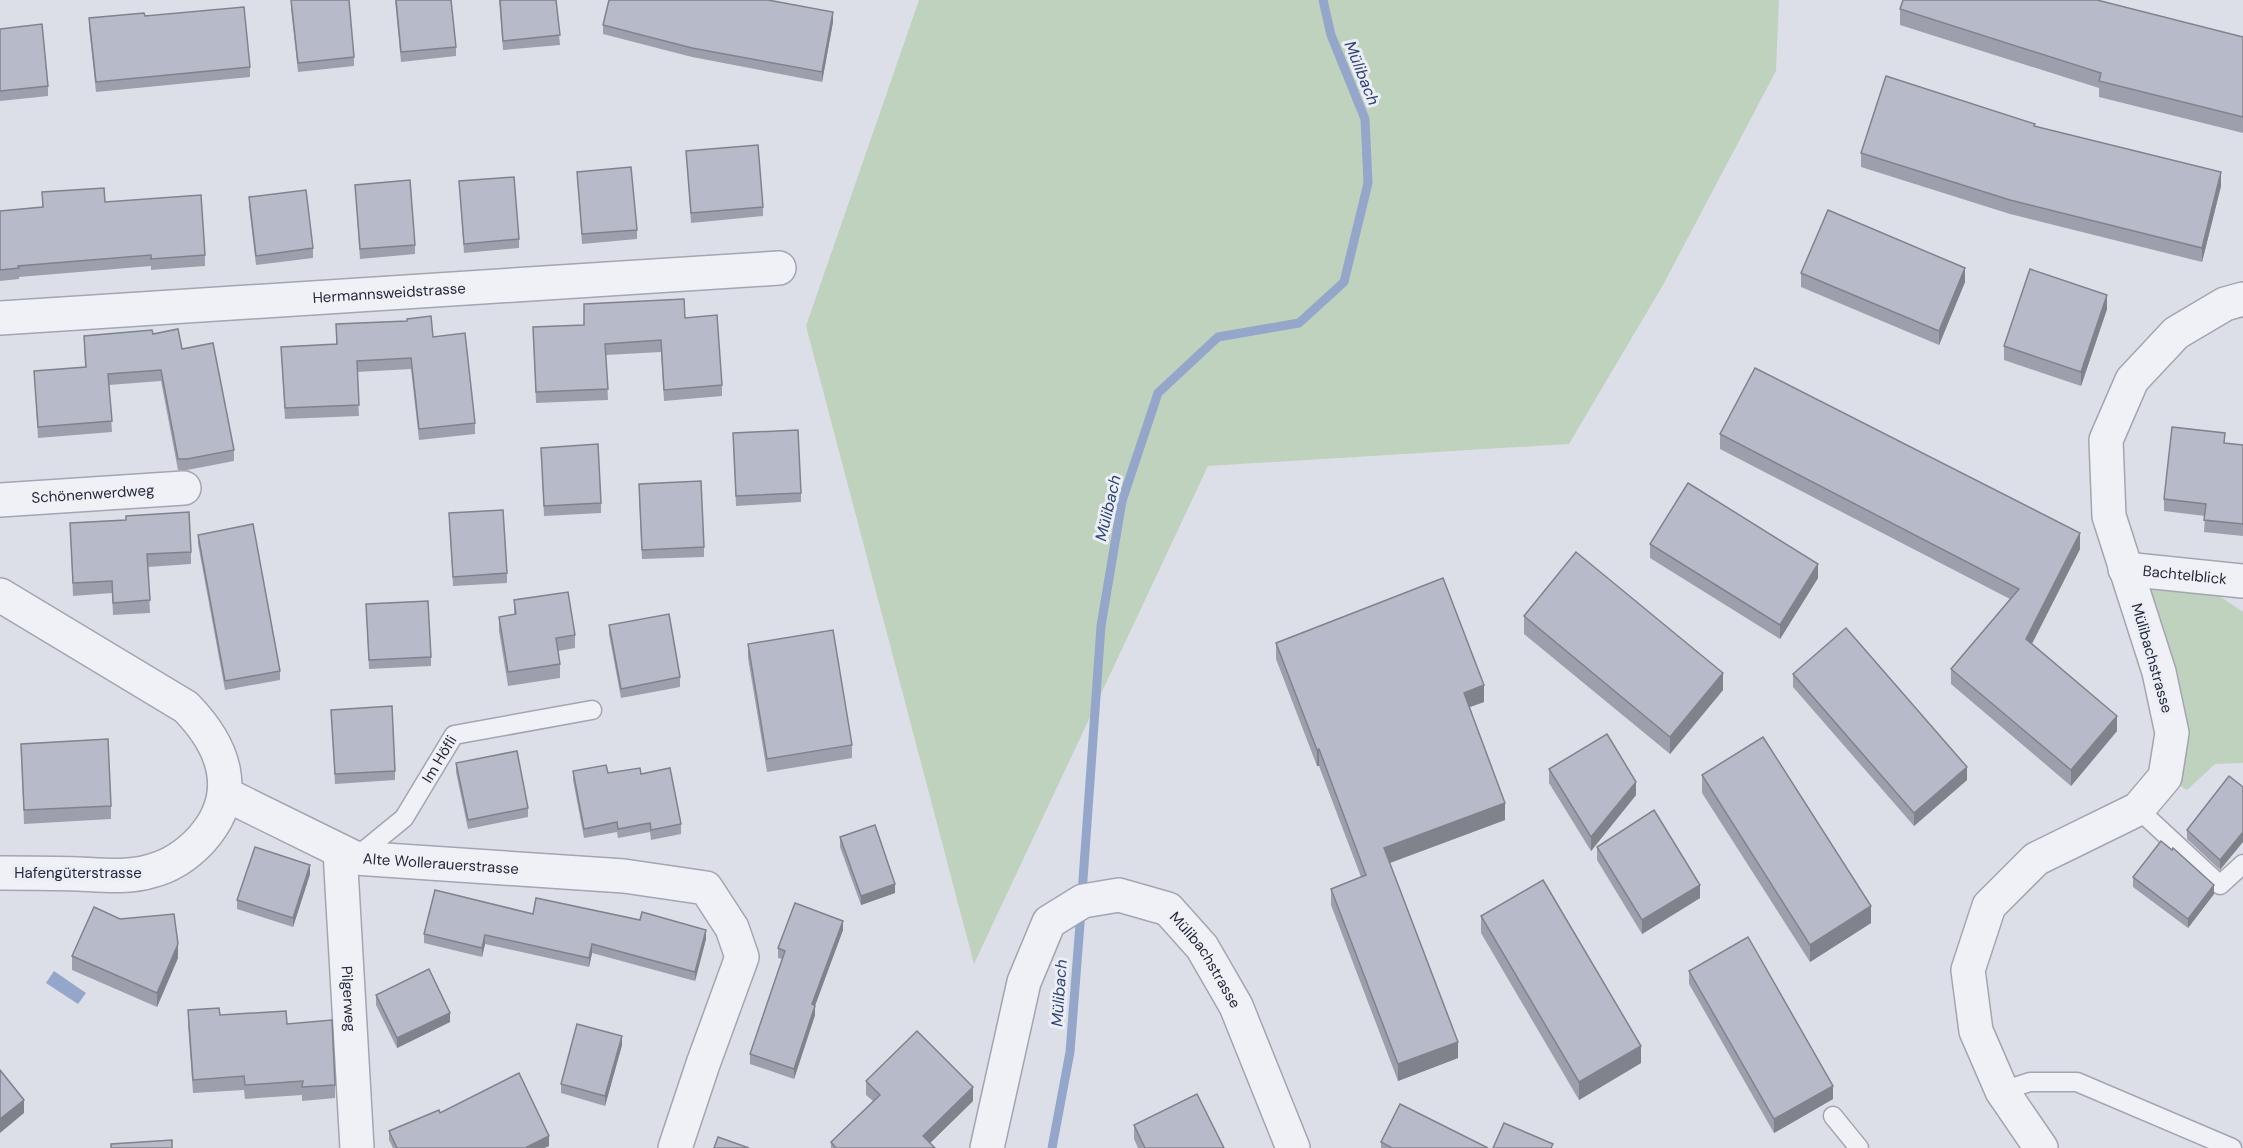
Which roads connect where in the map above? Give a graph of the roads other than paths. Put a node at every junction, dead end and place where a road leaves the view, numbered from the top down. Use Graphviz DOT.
graph roads {
  1 [pos="779,268"];
  2 [pos="2243,299"];
  3 [pos="0,318"];
  4 [pos="184,488"];
  5 [pos="0,500"];
  6 [pos="2125,569"];
  7 [pos="2243,581"];
  8 [pos="0,595"];
  9 [pos="592,710"];
  10 [pos="225,794"];
  11 [pos="2138,809"];
  12 [pos="348,854"];
  13 [pos="2243,864"];
  14 [pos="0,873"];
  15 [pos="2002,1091"];
  16 [pos="1833,1116"];
  17 [pos="357,1148"];
  18 [pos="675,1148"];
  19 [pos="987,1148"];
  20 [pos="1293,1148"];
  21 [pos="1859,1148"];
  22 [pos="2041,1148"];
  23 [pos="2232,1148"];
  1 -- 3 [label="street, Hermannsweidstrasse"];
  2 -- 6 [label="street, Mülibachstrasse"];
  4 -- 5 [label="street, Schönenwerdweg"];
  6 -- 7 [label="street, Bachtelblick"];
  6 -- 11 [label="street, Mülibachstrasse"];
  8 -- 10 [label="street"];
  9 -- 12 [label="lane, Im Höfli"];
  10 -- 12 [label="street, Alte Wollerauerstrasse"];
  10 -- 14 [label="street, Hafengüterstrasse"];
  11 -- 13 [label="lane"];
  11 -- 15 [label="street, Mülibachstrasse"];
  12 -- 17 [label="street, Pilgerweg"];
  12 -- 18 [label="street, Alte Wollerauerstrasse"];
  15 -- 22 [label="street, Mülibachstrasse"];
  15 -- 23 [label="lane"];
  16 -- 21 [label="lane"];
  19 -- 20 [label="street, Mülibachstrasse"];
}
